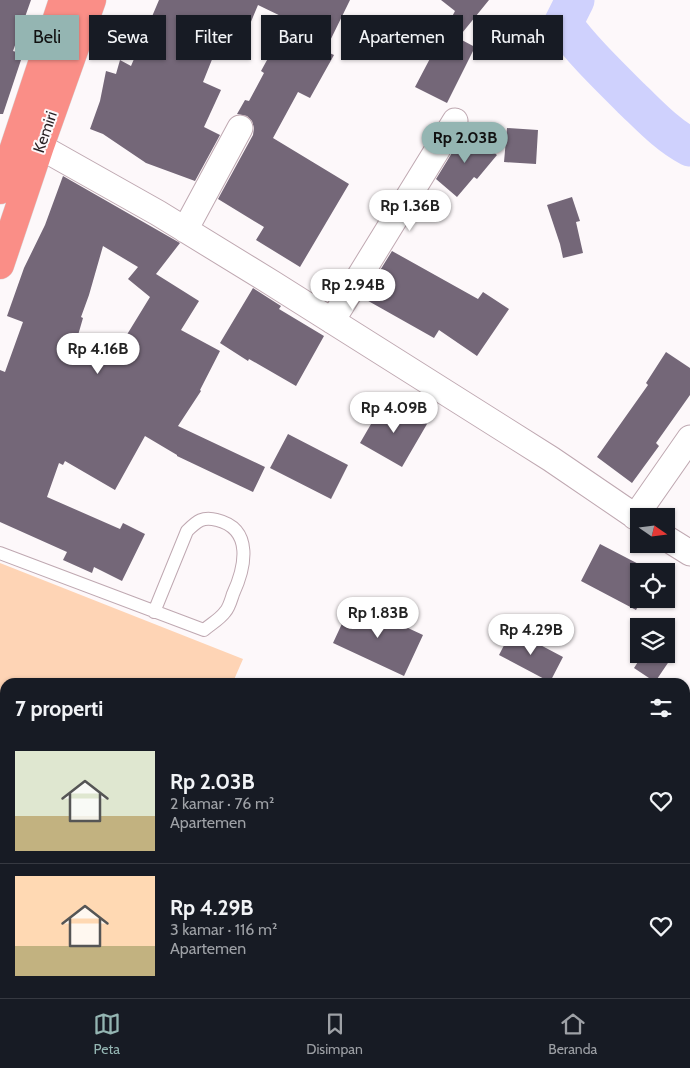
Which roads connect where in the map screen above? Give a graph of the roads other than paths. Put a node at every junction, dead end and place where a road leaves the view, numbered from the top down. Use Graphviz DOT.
graph roads {
  1 [pos="63,0"];
  2 [pos="92,0"];
  3 [pos="455,121"];
  4 [pos="240,128"];
  5 [pos="29,140"];
  6 [pos="0,190"];
  7 [pos="185,230"];
  8 [pos="0,266"];
  9 [pos="332,322"];
  10 [pos="690,438"];
  11 [pos="644,508"];
  12 [pos="630,513"];
  13 [pos="675,544"];
  14 [pos="0,553"];
  15 [pos="690,553"];
  16 [pos="154,612"];
  1 -- 5 [label="highway, Kemiri"];
  2 -- 5 [label="highway, Kemiri"];
  3 -- 9 [label="street"];
  4 -- 7 [label="street"];
  5 -- 6 [label="highway, Kemiri"];
  5 -- 7 [label="street"];
  5 -- 8 [label="highway, Kemiri"];
  7 -- 9 [label="street"];
  9 -- 12 [label="street"];
  10 -- 11 [label="street"];
  13 -- 15 [label="street"];
  14 -- 16 [label="lane"];
  16 -- 16 [label="lane"];
}
